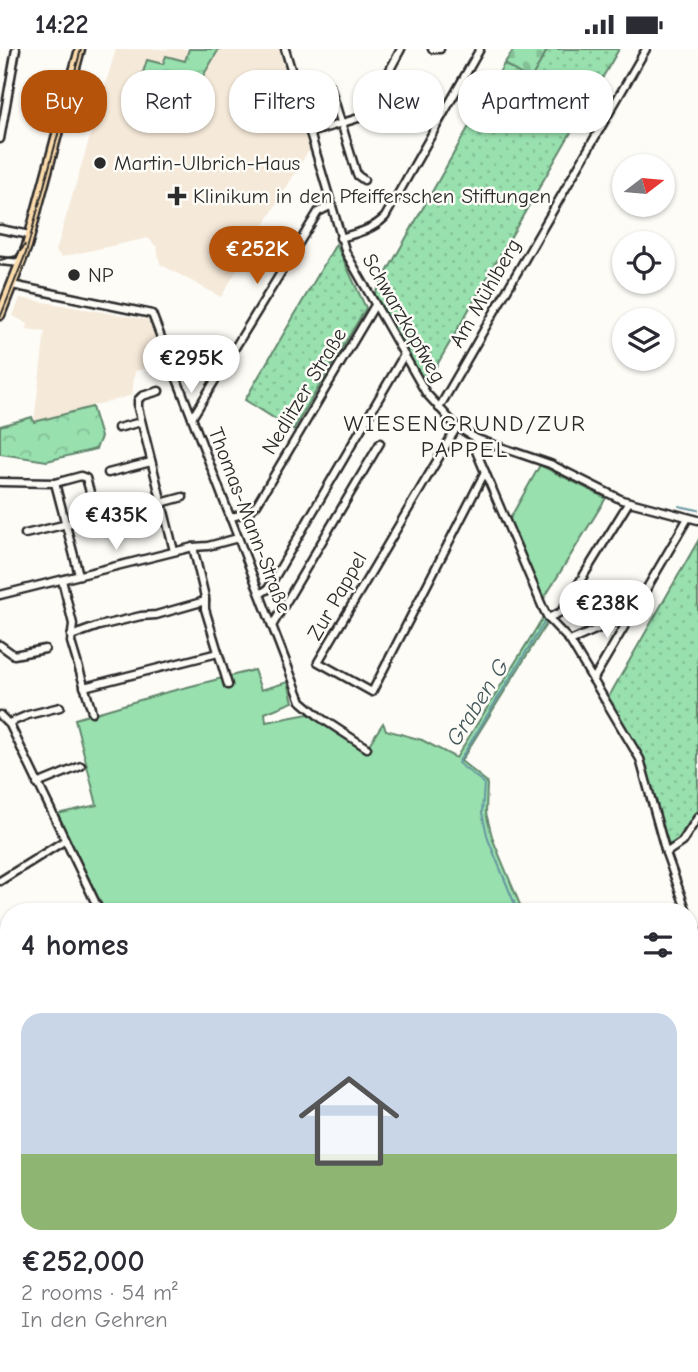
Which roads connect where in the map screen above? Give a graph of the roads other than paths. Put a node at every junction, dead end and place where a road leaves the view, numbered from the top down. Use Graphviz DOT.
graph roads {
  1 [pos="16,49"];
  2 [pos="80,49"];
  3 [pos="285,49"];
  4 [pos="401,49"];
  5 [pos="432,49"];
  6 [pos="440,49"];
  7 [pos="480,49"];
  8 [pos="646,49"];
  9 [pos="291,70"];
  10 [pos="339,114"];
  11 [pos="342,124"];
  12 [pos="339,125"];
  13 [pos="310,133"];
  14 [pos="0,139"];
  15 [pos="364,180"];
  16 [pos="332,205"];
  17 [pos="0,229"];
  18 [pos="30,235"];
  19 [pos="340,238"];
  20 [pos="0,261"];
  21 [pos="21,263"];
  22 [pos="12,285"];
  23 [pos="375,305"];
  24 [pos="0,315"];
  25 [pos="404,355"];
  26 [pos="159,391"];
  27 [pos="439,408"];
  28 [pos="192,418"];
  29 [pos="141,422"];
  30 [pos="457,426"];
  31 [pos="118,428"];
  32 [pos="477,439"];
  33 [pos="380,443"];
  34 [pos="151,463"];
  35 [pos="485,472"];
  36 [pos="108,473"];
  37 [pos="0,482"];
  38 [pos="55,483"];
  39 [pos="183,498"];
  40 [pos="629,502"];
  41 [pos="161,503"];
  42 [pos="139,509"];
  43 [pos="688,517"];
  44 [pos="230,518"];
  45 [pos="698,520"];
  46 [pos="66,524"];
  47 [pos="25,534"];
  48 [pos="238,538"];
  49 [pos="193,547"];
  50 [pos="174,551"];
  51 [pos="79,575"];
  52 [pos="62,580"];
  53 [pos="260,594"];
  54 [pos="0,595"];
  55 [pos="205,601"];
  56 [pos="633,613"];
  57 [pos="548,618"];
  58 [pos="272,626"];
  59 [pos="71,636"];
  60 [pos="570,641"];
  61 [pos="0,645"];
  62 [pos="45,649"];
  63 [pos="218,653"];
  64 [pos="593,680"];
  65 [pos="228,685"];
  66 [pos="84,687"];
  67 [pos="60,707"];
  68 [pos="92,712"];
  69 [pos="0,715"];
  70 [pos="9,723"];
  71 [pos="367,748"];
  72 [pos="81,766"];
  73 [pos="37,784"];
  74 [pos="698,817"];
  75 [pos="65,841"];
  76 [pos="666,853"];
  77 [pos="0,881"];
  78 [pos="95,903"];
  79 [pos="684,903"];
  1 -- 14 [label="street"];
  2 -- 18 [label="main road"];
  3 -- 9 [label="street, Schwarzkopfweg"];
  4 -- 11 [label="street"];
  5 -- 6 [label="street"];
  7 -- 19 [label="street"];
  8 -- 27 [label="street, Am Mühlberg"];
  10 -- 11 [label="street"];
  11 -- 12 [label="street"];
  11 -- 15 [label="street"];
  13 -- 16 [label="street, Schwarzkopfweg"];
  16 -- 19 [label="street, Schwarzkopfweg"];
  16 -- 28 [label="street"];
  17 -- 18 [label="street"];
  18 -- 21 [label="main road"];
  19 -- 23 [label="street, Schwarzkopfweg"];
  20 -- 21 [label="street"];
  21 -- 22 [label="main road"];
  22 -- 24 [label="main road"];
  22 -- 28 [label="street, Thomas-Mann-Straße"];
  23 -- 25 [label="street, Schwarzkopfweg"];
  23 -- 44 [label="street, Nedlitzer Straße"];
  25 -- 27 [label="street, Schwarzkopfweg"];
  25 -- 53 [label="street"];
  26 -- 29 [label="street"];
  27 -- 30 [label="street, Schwarzkopfweg"];
  28 -- 44 [label="street, Thomas-Mann-Straße"];
  29 -- 31 [label="street"];
  29 -- 34 [label="street"];
  30 -- 32 [label="street, Schwarzkopfweg"];
  30 -- 35 [label="street, Zur Pappel"];
  32 -- 35 [label="street"];
  32 -- 40 [label="street, Schwarzkopfweg"];
  33 -- 58 [label="street"];
  34 -- 36 [label="street"];
  34 -- 41 [label="street"];
  35 -- 57 [label="street"];
  37 -- 38 [label="street"];
  38 -- 46 [label="street"];
  38 -- 46 [label="street"];
  39 -- 41 [label="street"];
  40 -- 43 [label="street, Schwarzkopfweg"];
  40 -- 57 [label="street"];
  41 -- 42 [label="street"];
  41 -- 50 [label="street"];
  43 -- 45 [label="street, Schwarzkopfweg"];
  43 -- 56 [label="street"];
  44 -- 48 [label="street, Thomas-Mann-Straße"];
  46 -- 47 [label="street"];
  46 -- 51 [label="street"];
  48 -- 49 [label="street"];
  48 -- 53 [label="street, Thomas-Mann-Straße"];
  49 -- 50 [label="street"];
  49 -- 55 [label="street"];
  50 -- 51 [label="street"];
  51 -- 52 [label="street"];
  52 -- 54 [label="street"];
  52 -- 59 [label="street"];
  53 -- 58 [label="street, Thomas-Mann-Straße"];
  55 -- 59 [label="street"];
  55 -- 63 [label="street"];
  56 -- 60 [label="street"];
  56 -- 64 [label="street"];
  57 -- 60 [label="street"];
  58 -- 71 [label="street, Thomas-Mann-Straße"];
  59 -- 66 [label="street"];
  60 -- 64 [label="street"];
  61 -- 62 [label="street"];
  63 -- 65 [label="street"];
  63 -- 66 [label="street"];
  64 -- 76 [label="street"];
  66 -- 68 [label="street"];
  67 -- 70 [label="street"];
  69 -- 70 [label="street"];
  70 -- 73 [label="street"];
  72 -- 73 [label="street"];
  73 -- 75 [label="street"];
  74 -- 76 [label="street"];
  75 -- 77 [label="street"];
  75 -- 78 [label="street"];
  76 -- 79 [label="street"];
}
